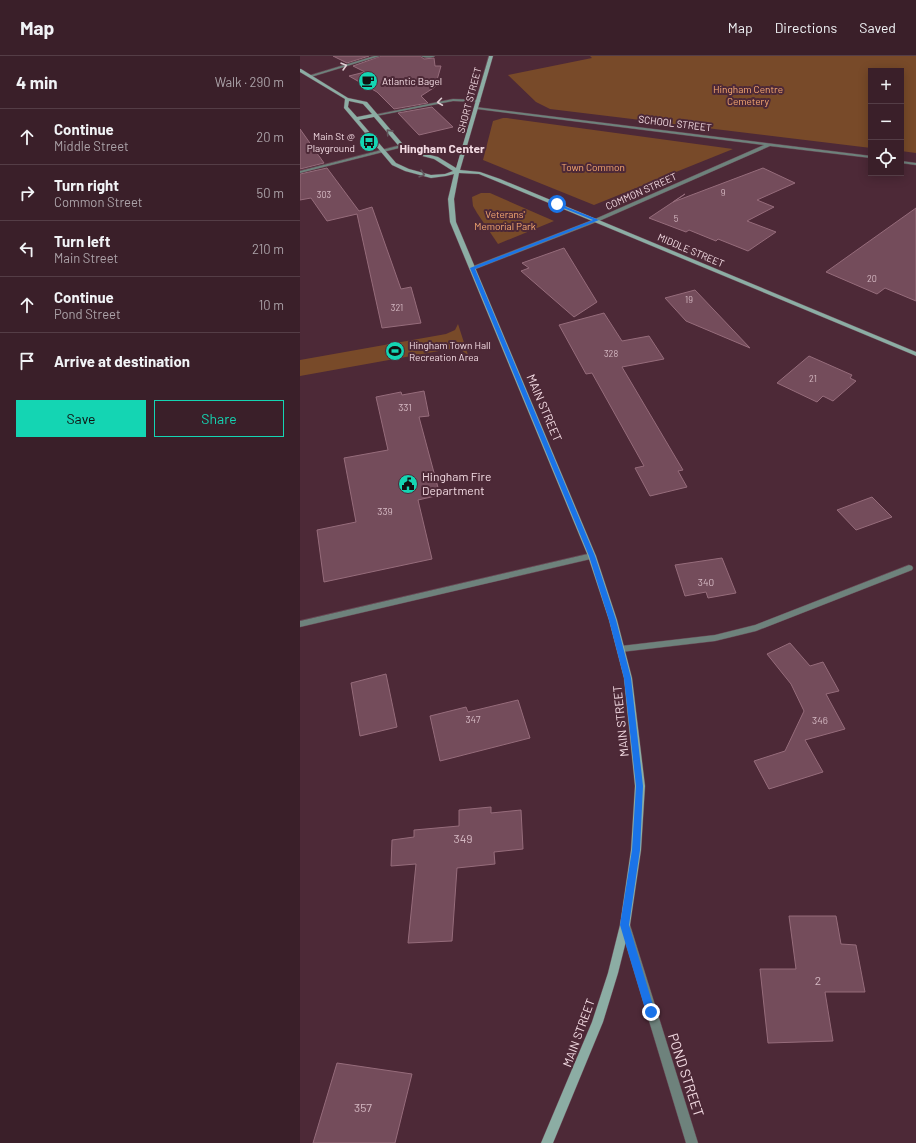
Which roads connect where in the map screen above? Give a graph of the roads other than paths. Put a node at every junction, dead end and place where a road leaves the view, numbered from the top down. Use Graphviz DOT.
graph roads {
  1 [pos="378,56"];
  2 [pos="424,56"];
  3 [pos="433,56"];
  4 [pos="491,56"];
  5 [pos="300,70"];
  6 [pos="310,76"];
  7 [pos="347,98"];
  8 [pos="479,101"];
  9 [pos="477,108"];
  10 [pos="376,115"];
  11 [pos="356,119"];
  12 [pos="770,144"];
  13 [pos="401,146"];
  14 [pos="383,150"];
  15 [pos="868,157"];
  16 [pos="904,162"];
  17 [pos="916,164"];
  18 [pos="457,171"];
  19 [pos="300,172"];
  20 [pos="597,220"];
  21 [pos="473,268"];
  22 [pos="916,354"];
  23 [pos="592,556"];
  24 [pos="909,568"];
  25 [pos="300,624"];
  26 [pos="621,649"];
  27 [pos="625,925"];
  28 [pos="547,1143"];
  29 [pos="692,1143"];
  6 -- 1 [label="street, one-way"];
  2 -- 3 [label="street"];
  4 -- 8 [label="main road, SHORT STREET"];
  5 -- 6 [label="main road"];
  6 -- 7 [label="main road"];
  7 -- 10 [label="main road"];
  7 -- 11 [label="main road"];
  8 -- 9 [label="main road, SHORT STREET"];
  8 -- 10 [label="street, one-way"];
  9 -- 12 [label="street, SCHOOL STREET"];
  9 -- 18 [label="main road, SHORT STREET"];
  10 -- 11 [label="main road"];
  13 -- 10 [label="main road, one-way"];
  11 -- 14 [label="main road"];
  12 -- 15 [label="street, SCHOOL STREET"];
  12 -- 20 [label="street, COMMON STREET"];
  13 -- 14 [label="street"];
  13 -- 18 [label="main road"];
  14 -- 18 [label="main road, one-way"];
  14 -- 19 [label="street"];
  16 -- 17 [label="street"];
  18 -- 20 [label="main road, MIDDLE STREET"];
  18 -- 21 [label="main road, MAIN STREET"];
  20 -- 21 [label="street, COMMON STREET"];
  20 -- 22 [label="main road, MIDDLE STREET"];
  21 -- 23 [label="main road, MAIN STREET"];
  23 -- 25 [label="street"];
  23 -- 26 [label="main road, MAIN STREET"];
  24 -- 26 [label="street"];
  26 -- 27 [label="main road, MAIN STREET"];
  27 -- 28 [label="main road, MAIN STREET"];
  27 -- 29 [label="street, POND STREET"];
}
